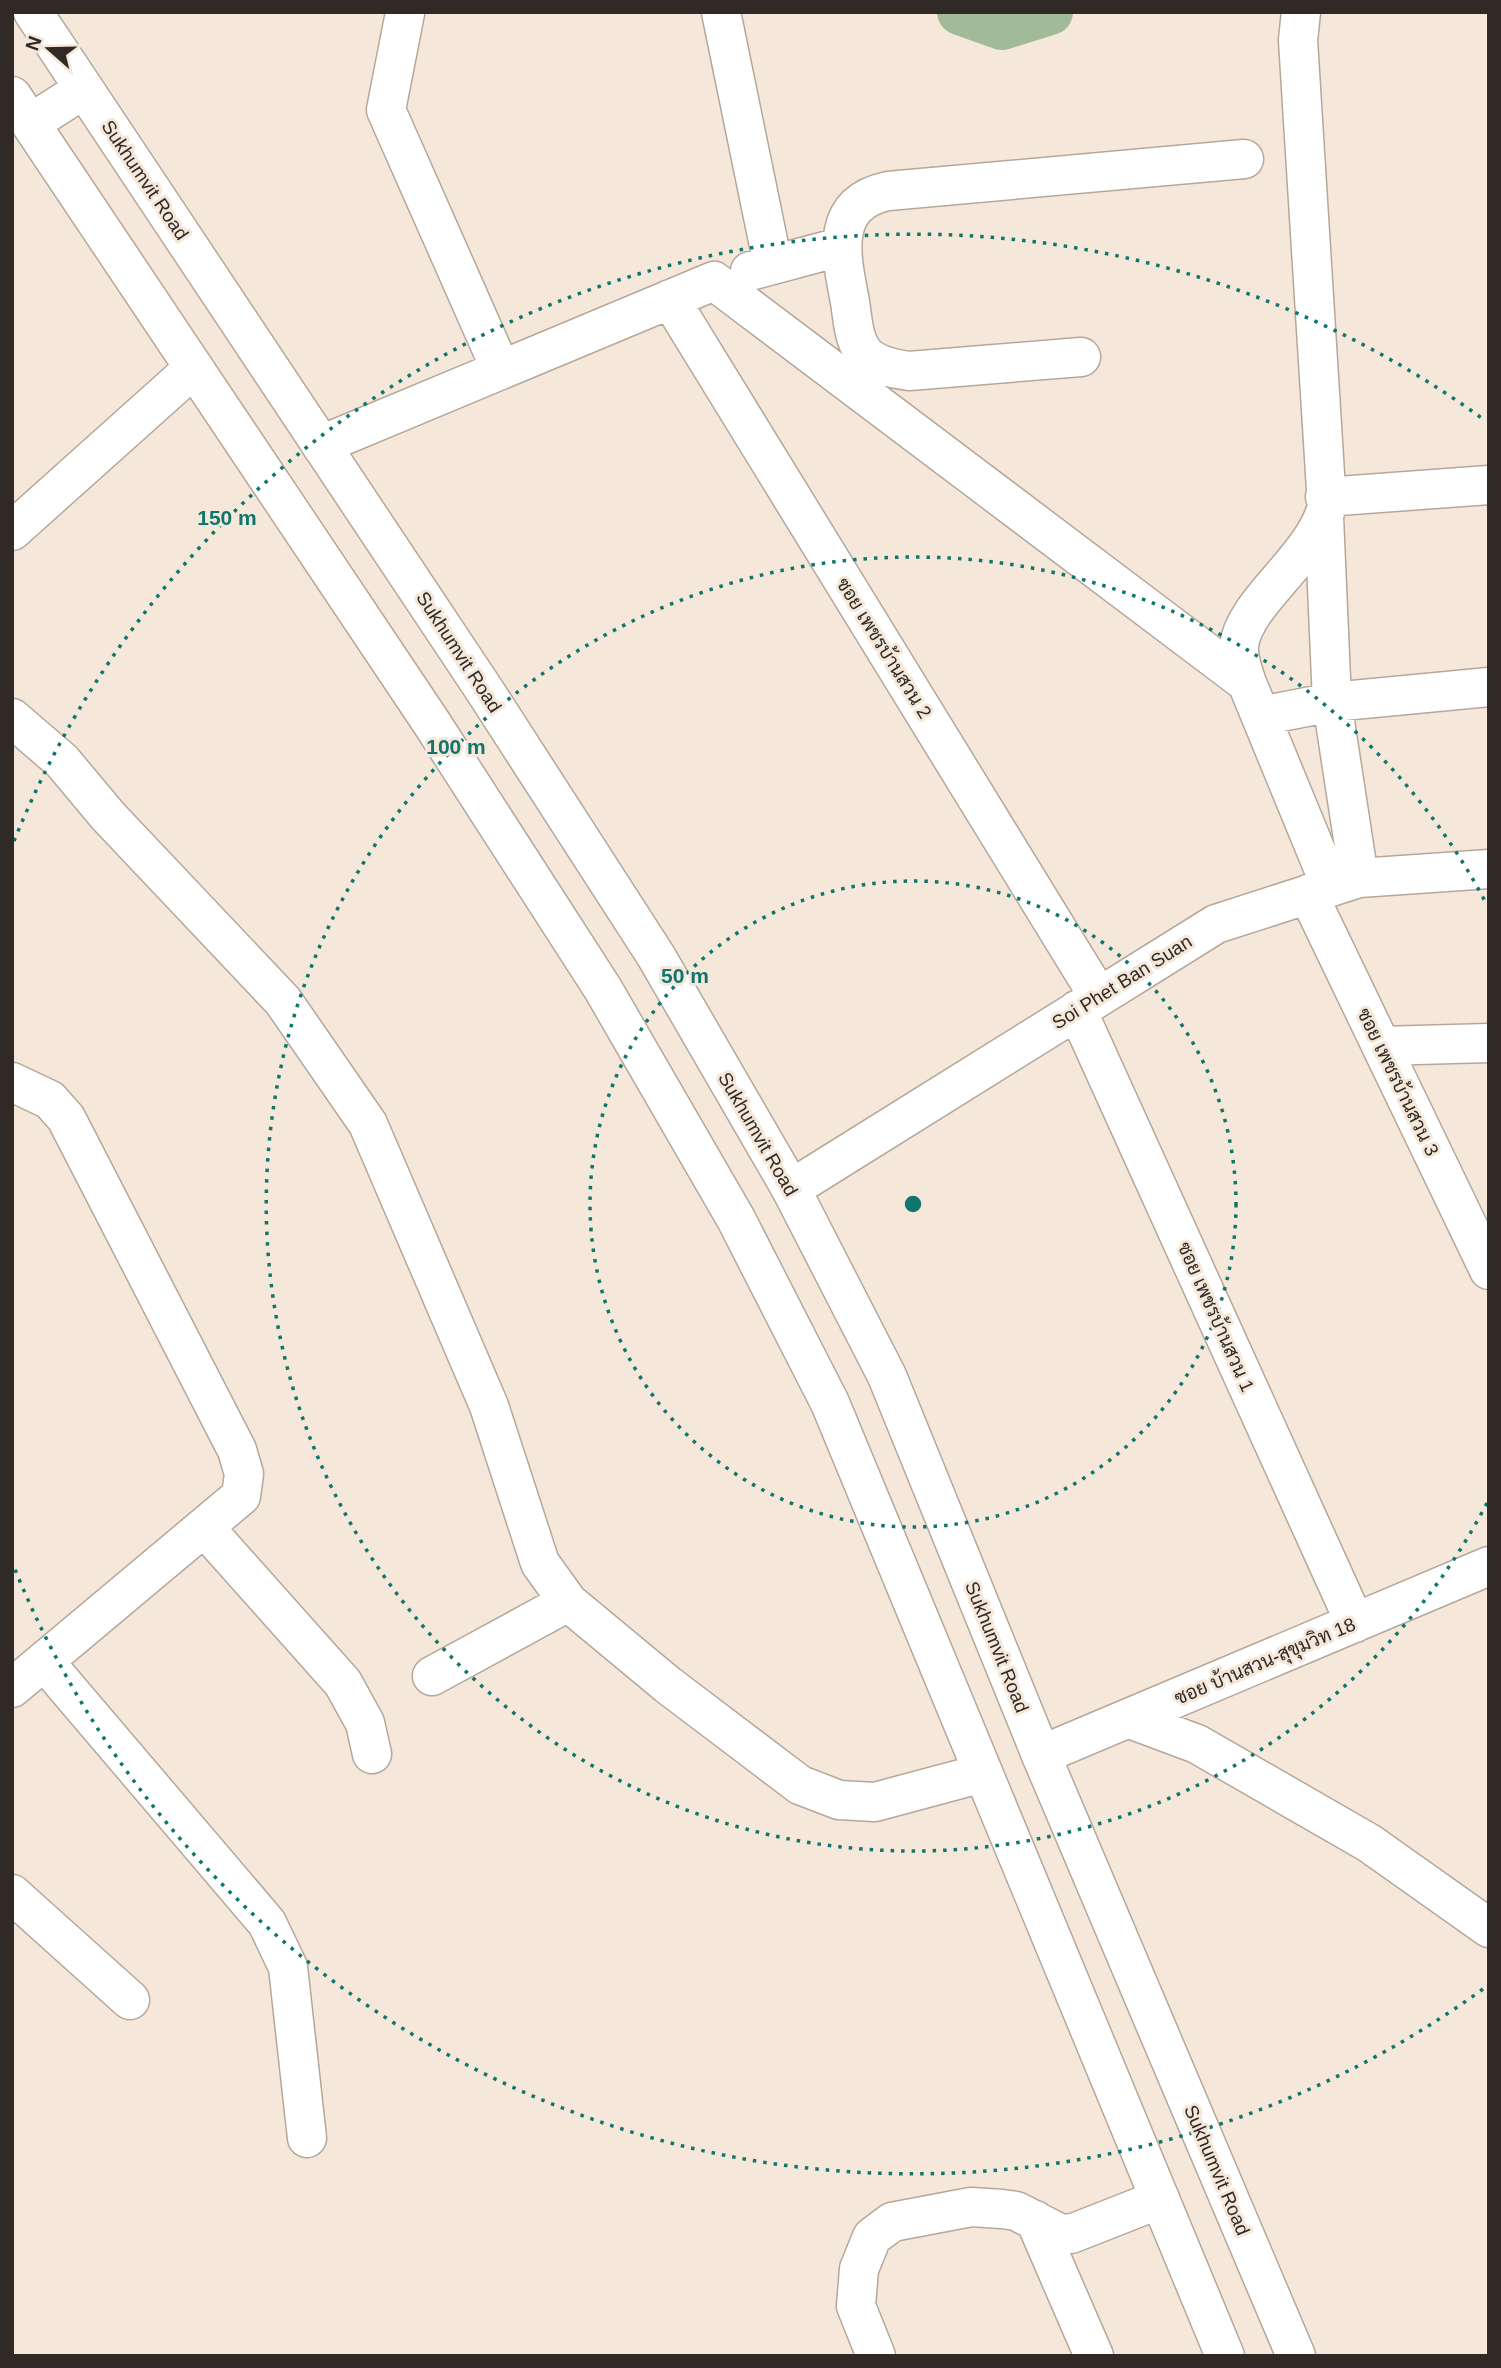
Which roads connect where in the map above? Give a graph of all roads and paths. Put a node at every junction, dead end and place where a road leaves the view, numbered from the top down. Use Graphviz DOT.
graph roads {
  1 [pos="33,12"];
  2 [pos="721,12"];
  3 [pos="1301,12"];
  4 [pos="405,13"];
  5 [pos="84,89"];
  6 [pos="22,109"];
  7 [pos="1244,159"];
  8 [pos="840,247"];
  9 [pos="774,265"];
  10 [pos="714,281"];
  11 [pos="670,299"];
  12 [pos="1081,357"];
  13 [pos="194,368"];
  14 [pos="501,370"];
  15 [pos="321,444"];
  16 [pos="1489,485"];
  17 [pos="1325,507"];
  18 [pos="12,531"];
  19 [pos="1489,687"];
  20 [pos="1254,700"];
  21 [pos="1332,702"];
  22 [pos="12,718"];
  23 [pos="1489,869"];
  24 [pos="1333,886"];
  25 [pos="1088,1003"];
  26 [pos="1489,1043"];
  27 [pos="1381,1046"];
  28 [pos="12,1082"];
  29 [pos="791,1189"];
  30 [pos="1471,1196"];
  31 [pos="1489,1270"];
  32 [pos="204,1527"];
  33 [pos="1489,1566"];
  34 [pos="568,1602"];
  35 [pos="1355,1623"];
  36 [pos="44,1661"];
  37 [pos="432,1676"];
  38 [pos="12,1688"];
  39 [pos="1130,1718"];
  40 [pos="372,1754"];
  41 [pos="1041,1755"];
  42 [pos="984,1773"];
  43 [pos="12,1894"];
  44 [pos="1489,1928"];
  45 [pos="130,2000"];
  46 [pos="307,2138"];
  47 [pos="1160,2199"];
  48 [pos="1035,2220"];
  49 [pos="876,2356"];
  50 [pos="1094,2356"];
  51 [pos="1225,2356"];
  52 [pos="1296,2356"];
  1 -- 5 [label="street, Sukhumvit Road"];
  2 -- 9 [label="street"];
  3 -- 17 [label="street"];
  4 -- 14 [label="street"];
  5 -- 6 [label="street"];
  5 -- 15 [label="street, Sukhumvit Road"];
  6 -- 13 [label="street"];
  7 -- 8 [label="street"];
  8 -- 9 [label="street"];
  8 -- 12 [label="street"];
  9 -- 10 [label="street"];
  10 -- 11 [label="street"];
  10 -- 20 [label="street"];
  11 -- 14 [label="street"];
  11 -- 25 [label="street, ซอย เพชรบ้านสวน 2"];
  13 -- 18 [label="street"];
  13 -- 42 [label="street"];
  14 -- 15 [label="street"];
  15 -- 29 [label="street, Sukhumvit Road"];
  16 -- 17 [label="street"];
  17 -- 20 [label="street"];
  17 -- 21 [label="street"];
  19 -- 21 [label="street"];
  20 -- 21 [label="street"];
  20 -- 24 [label="street"];
  21 -- 24 [label="street"];
  22 -- 34 [label="street"];
  23 -- 24 [label="street, Soi Phet Ban Suan"];
  24 -- 25 [label="street, Soi Phet Ban Suan"];
  24 -- 27 [label="street, ซอย เพชรบ้านสวน 3"];
  25 -- 29 [label="street, Soi Phet Ban Suan"];
  25 -- 35 [label="street, ซอย เพชรบ้านสวน 1"];
  26 -- 27 [label="street"];
  27 -- 30 [label="street, ซอย เพชรบ้านสวน 3"];
  28 -- 32 [label="street"];
  29 -- 41 [label="street, Sukhumvit Road"];
  30 -- 31 [label="street, ซอย เพชรบ้านสวน 3"];
  32 -- 36 [label="street"];
  32 -- 40 [label="street"];
  33 -- 35 [label="street, ซอย บ้านสวน-สุขุมวิท 18"];
  34 -- 37 [label="street"];
  34 -- 42 [label="street"];
  35 -- 39 [label="street, ซอย บ้านสวน-สุขุมวิท 18"];
  36 -- 38 [label="street"];
  36 -- 46 [label="street"];
  39 -- 41 [label="street, ซอย บ้านสวน-สุขุมวิท 18"];
  39 -- 44 [label="street"];
  41 -- 52 [label="street, Sukhumvit Road"];
  42 -- 47 [label="street"];
  43 -- 45 [label="street"];
  47 -- 48 [label="street"];
  47 -- 51 [label="street"];
  48 -- 49 [label="street"];
  48 -- 50 [label="street"];
}
